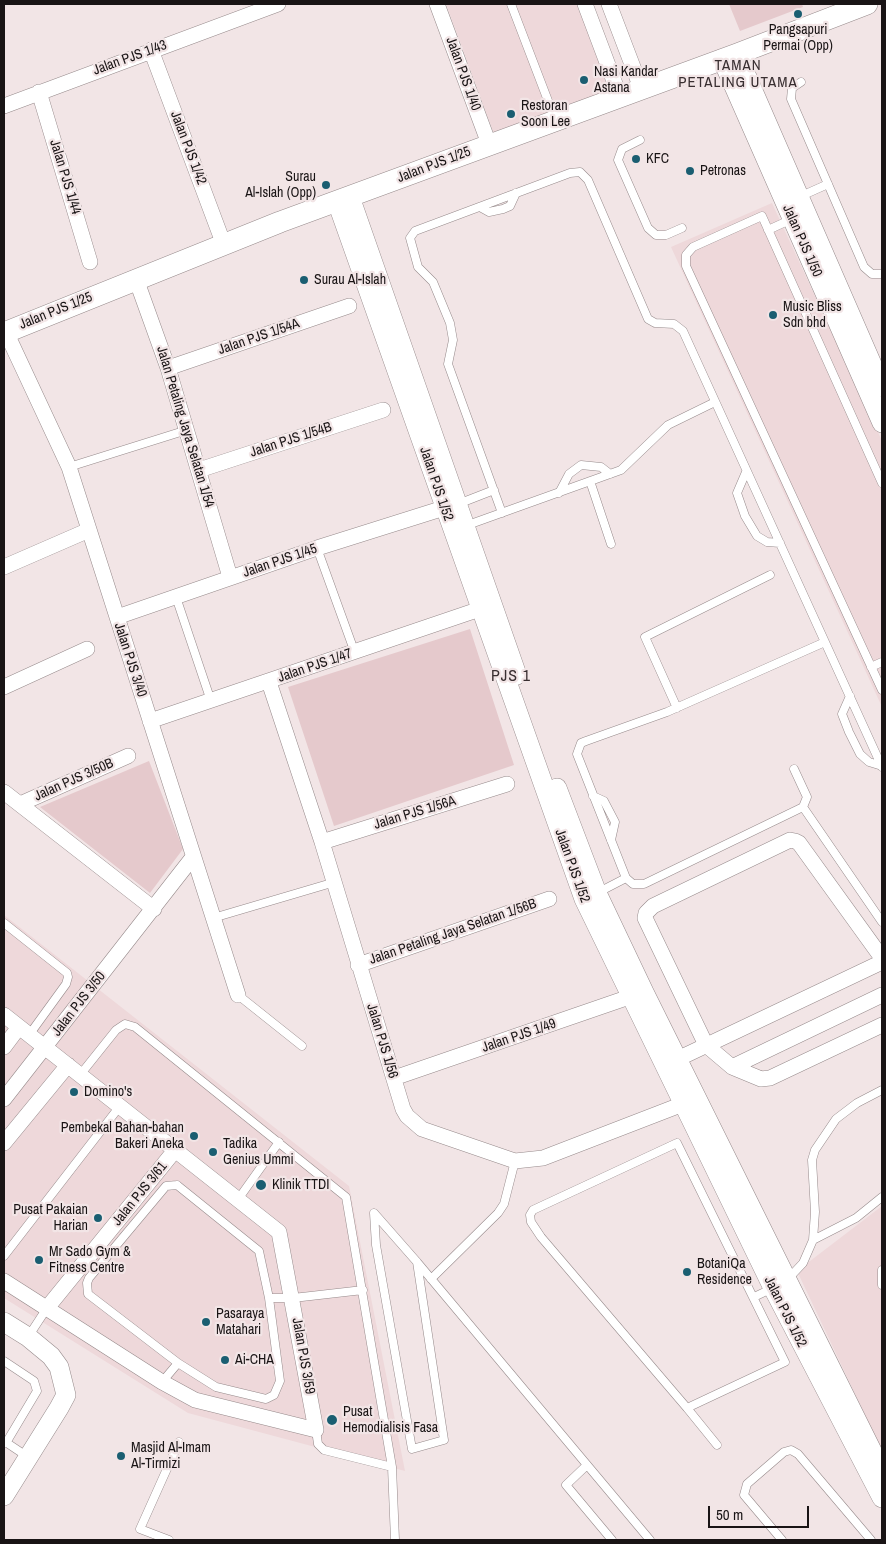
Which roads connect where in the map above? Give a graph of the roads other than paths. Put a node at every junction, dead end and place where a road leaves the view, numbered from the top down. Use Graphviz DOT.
graph roads {
  1 [pos="278,4"];
  2 [pos="437,4"];
  3 [pos="511,4"];
  4 [pos="585,4"];
  5 [pos="609,4"];
  6 [pos="867,4"];
  7 [pos="254,8"];
  8 [pos="151,50"];
  9 [pos="730,57"];
  10 [pos="801,82"];
  11 [pos="641,88"];
  12 [pos="39,92"];
  13 [pos="620,97"];
  14 [pos="4,106"];
  15 [pos="556,120"];
  16 [pos="640,140"];
  17 [pos="489,144"];
  18 [pos="828,184"];
  19 [pos="343,199"];
  20 [pos="792,207"];
  21 [pos="682,228"];
  22 [pos="768,230"];
  23 [pos="224,245"];
  24 [pos="90,262"];
  25 [pos="882,274"];
  26 [pos="136,279"];
  27 [pos="349,306"];
  28 [pos="5,332"];
  29 [pos="168,368"];
  30 [pos="882,387"];
  31 [pos="715,402"];
  32 [pos="383,410"];
  33 [pos="882,423"];
  34 [pos="187,430"];
  35 [pos="69,467"];
  36 [pos="199,470"];
  37 [pos="746,472"];
  38 [pos="610,474"];
  39 [pos="590,481"];
  40 [pos="882,482"];
  41 [pos="494,490"];
  42 [pos="558,493"];
  43 [pos="451,506"];
  44 [pos="502,513"];
  45 [pos="458,528"];
  46 [pos="89,530"];
  47 [pos="780,543"];
  48 [pos="611,544"];
  49 [pos="317,548"];
  50 [pos="4,567"];
  51 [pos="770,575"];
  52 [pos="230,577"];
  53 [pos="176,597"];
  54 [pos="480,609"];
  55 [pos="117,618"];
  56 [pos="825,642"];
  57 [pos="87,649"];
  58 [pos="355,653"];
  59 [pos="882,662"];
  60 [pos="872,667"];
  61 [pos="269,682"];
  62 [pos="4,687"];
  63 [pos="882,690"];
  64 [pos="850,696"];
  65 [pos="211,701"];
  66 [pos="677,708"];
  67 [pos="150,721"];
  68 [pos="128,756"];
  69 [pos="882,766"];
  70 [pos="794,769"];
  71 [pos="507,784"];
  72 [pos="4,792"];
  73 [pos="20,804"];
  74 [pos="804,808"];
  75 [pos="322,842"];
  76 [pos="193,857"];
  77 [pos="626,878"];
  78 [pos="335,882"];
  79 [pos="590,896"];
  80 [pos="549,899"];
  81 [pos="154,909"];
  82 [pos="213,918"];
  83 [pos="882,922"];
  84 [pos="4,923"];
  85 [pos="882,960"];
  86 [pos="358,965"];
  87 [pos="238,995"];
  88 [pos="637,995"];
  89 [pos="882,995"];
  90 [pos="4,1015"];
  91 [pos="882,1025"];
  92 [pos="24,1031"];
  93 [pos="706,1045"];
  94 [pos="302,1046"];
  95 [pos="4,1047"];
  96 [pos="45,1047"];
  97 [pos="670,1062"];
  98 [pos="68,1065"];
  99 [pos="732,1067"];
  100 [pos="80,1075"];
  101 [pos="394,1078"];
  102 [pos="882,1090"];
  103 [pos="4,1099"];
  104 [pos="683,1104"];
  105 [pos="120,1106"];
  106 [pos="279,1142"];
  107 [pos="4,1143"];
  108 [pos="176,1149"];
  109 [pos="514,1161"];
  110 [pos="882,1197"];
  111 [pos="239,1198"];
  112 [pos="111,1240"];
  113 [pos="813,1240"];
  114 [pos="4,1256"];
  115 [pos="417,1262"];
  116 [pos="882,1270"];
  117 [pos="432,1279"];
  118 [pos="4,1281"];
  119 [pos="780,1284"];
  120 [pos="882,1285"];
  121 [pos="363,1290"];
  122 [pos="269,1298"];
  123 [pos="293,1298"];
  124 [pos="754,1298"];
  125 [pos="47,1308"];
  126 [pos="4,1322"];
  127 [pos="28,1337"];
  128 [pos="4,1361"];
  129 [pos="178,1363"];
  130 [pos="162,1382"];
  131 [pos="687,1408"];
  132 [pos="316,1430"];
  133 [pos="5,1442"];
  134 [pos="179,1442"];
  135 [pos="717,1446"];
  136 [pos="28,1457"];
  137 [pos="587,1465"];
  138 [pos="392,1467"];
  139 [pos="882,1471"];
  140 [pos="4,1496"];
  141 [pos="882,1498"];
  142 [pos="169,1540"];
  143 [pos="395,1540"];
  144 [pos="612,1540"];
  145 [pos="650,1540"];
  146 [pos="782,1540"];
  147 [pos="871,1540"];
  1 -- 7 [label="street, Jalan PJS 1/43"];
  2 -- 17 [label="street, Jalan PJS 1/40"];
  3 -- 15 [label="lane"];
  4 -- 13 [label="street"];
  5 -- 11 [label="street"];
  6 -- 9 [label="main road, Jalan PJS 1/25"];
  7 -- 8 [label="street, Jalan PJS 1/43"];
  8 -- 12 [label="street, Jalan PJS 1/43"];
  8 -- 23 [label="street, Jalan PJS 1/42"];
  9 -- 11 [label="main road, Jalan PJS 1/25"];
  9 -- 20 [label="street, Jalan PJS 1/50"];
  10 -- 18 [label="lane"];
  11 -- 13 [label="main road, Jalan PJS 1/25"];
  12 -- 14 [label="street, Jalan PJS 1/43"];
  12 -- 24 [label="street, Jalan PJS 1/44"];
  13 -- 15 [label="main road, Jalan PJS 1/25"];
  15 -- 17 [label="main road, Jalan PJS 1/25"];
  16 -- 21 [label="lane"];
  17 -- 19 [label="main road, Jalan PJS 1/25"];
  18 -- 20 [label="lane"];
  18 -- 25 [label="lane"];
  19 -- 23 [label="main road, Jalan PJS 1/25"];
  19 -- 43 [label="street, Jalan PJS 1/52"];
  20 -- 22 [label="lane"];
  20 -- 30 [label="street, Jalan PJS 1/50"];
  20 -- 33 [label="street, Jalan PJS 1/50"];
  22 -- 40 [label="lane"];
  22 -- 60 [label="lane"];
  23 -- 26 [label="main road, Jalan PJS 1/25"];
  26 -- 28 [label="main road, Jalan PJS 1/25"];
  26 -- 29 [label="street, Jalan Petaling Jaya Selatan 1/54"];
  27 -- 29 [label="street, Jalan PJS 1/54A"];
  28 -- 35 [label="street, Jalan PJS 3/40"];
  29 -- 34 [label="street, Jalan Petaling Jaya Selatan 1/54"];
  31 -- 37 [label="lane"];
  31 -- 38 [label="lane"];
  31 -- 41 [label="lane"];
  32 -- 36 [label="street, Jalan PJS 1/54B"];
  34 -- 35 [label="lane"];
  34 -- 36 [label="street, Jalan Petaling Jaya Selatan 1/54"];
  35 -- 46 [label="street, Jalan PJS 3/40"];
  36 -- 52 [label="street, Jalan Petaling Jaya Selatan 1/54"];
  37 -- 47 [label="lane"];
  37 -- 47 [label="lane"];
  38 -- 39 [label="lane"];
  38 -- 42 [label="lane"];
  39 -- 42 [label="lane"];
  39 -- 48 [label="lane"];
  41 -- 43 [label="lane"];
  41 -- 44 [label="lane"];
  42 -- 44 [label="lane"];
  43 -- 45 [label="street, Jalan PJS 1/52"];
  43 -- 49 [label="street, Jalan PJS 1/45"];
  44 -- 45 [label="lane"];
  45 -- 54 [label="street, Jalan PJS 1/52"];
  45 -- 79 [label="street, Jalan PJS 1/52"];
  46 -- 50 [label="street"];
  46 -- 55 [label="street, Jalan PJS 3/40"];
  47 -- 56 [label="lane"];
  49 -- 52 [label="street, Jalan PJS 1/45"];
  49 -- 58 [label="lane"];
  51 -- 66 [label="lane"];
  52 -- 53 [label="street, Jalan PJS 1/45"];
  53 -- 55 [label="street, Jalan PJS 1/45"];
  53 -- 65 [label="lane"];
  54 -- 58 [label="street, Jalan PJS 1/47"];
  54 -- 79 [label="street, Jalan PJS 1/52"];
  55 -- 67 [label="street, Jalan PJS 3/40"];
  56 -- 64 [label="lane"];
  56 -- 66 [label="lane"];
  57 -- 62 [label="street"];
  58 -- 61 [label="street, Jalan PJS 1/47"];
  59 -- 60 [label="lane"];
  60 -- 63 [label="lane"];
  61 -- 65 [label="street, Jalan PJS 1/47"];
  61 -- 75 [label="street, Jalan PJS 1/56"];
  64 -- 69 [label="lane"];
  64 -- 69 [label="lane"];
  65 -- 67 [label="street, Jalan PJS 1/47"];
  66 -- 77 [label="lane"];
  67 -- 76 [label="street, Jalan PJS 3/40"];
  68 -- 73 [label="street, Jalan PJS 3/50B"];
  70 -- 74 [label="lane"];
  71 -- 75 [label="street, Jalan PJS 1/56A"];
  72 -- 73 [label="street"];
  73 -- 81 [label="street"];
  74 -- 77 [label="lane"];
  74 -- 83 [label="lane"];
  75 -- 78 [label="street, Jalan PJS 1/56"];
  76 -- 81 [label="street, Jalan PJS 3/50"];
  76 -- 82 [label="street, Jalan PJS 3/40"];
  77 -- 79 [label="lane"];
  78 -- 82 [label="lane"];
  78 -- 86 [label="street, Jalan PJS 1/56"];
  79 -- 88 [label="street, Jalan PJS 1/52"];
  80 -- 86 [label="street, Jalan Petaling Jaya Selatan 1/56B"];
  81 -- 96 [label="street, Jalan PJS 3/50"];
  82 -- 87 [label="street, Jalan PJS 3/40"];
  84 -- 92 [label="lane"];
  85 -- 93 [label="street"];
  85 -- 93 [label="street"];
  86 -- 101 [label="street, Jalan PJS 1/56"];
  87 -- 94 [label="lane"];
  88 -- 97 [label="street, Jalan PJS 1/52"];
  88 -- 101 [label="street, Jalan PJS 1/49"];
  89 -- 99 [label="street"];
  90 -- 92 [label="street, Jalan PJS 3/59"];
  91 -- 99 [label="street"];
  92 -- 95 [label="street"];
  92 -- 96 [label="street, Jalan PJS 3/59"];
  93 -- 97 [label="street"];
  93 -- 99 [label="street"];
  96 -- 98 [label="street, Jalan PJS 3/59"];
  96 -- 103 [label="street, Jalan PJS 3/50"];
  97 -- 104 [label="street, Jalan PJS 1/52"];
  97 -- 119 [label="street, Jalan PJS 1/52"];
  98 -- 100 [label="street, Jalan PJS 3/59"];
  98 -- 107 [label="street"];
  100 -- 105 [label="street, Jalan PJS 3/59"];
  100 -- 106 [label="lane"];
  101 -- 109 [label="street, Jalan PJS 1/56"];
  102 -- 113 [label="lane"];
  104 -- 109 [label="street, Jalan PJS 1/56"];
  104 -- 119 [label="street, Jalan PJS 1/52"];
  105 -- 108 [label="street, Jalan PJS 3/59"];
  105 -- 114 [label="lane"];
  106 -- 111 [label="lane"];
  106 -- 121 [label="lane"];
  108 -- 111 [label="street, Jalan PJS 3/59"];
  108 -- 112 [label="street, Jalan PJS 3/61"];
  109 -- 117 [label="lane"];
  110 -- 113 [label="lane"];
  111 -- 123 [label="street, Jalan PJS 3/59"];
  112 -- 122 [label="lane"];
  112 -- 125 [label="street, Jalan PJS 3/61"];
  112 -- 129 [label="lane"];
  113 -- 119 [label="lane"];
  115 -- 115 [label="lane"];
  115 -- 117 [label="lane"];
  116 -- 120 [label="lane"];
  117 -- 137 [label="lane"];
  118 -- 125 [label="street"];
  119 -- 124 [label="lane"];
  119 -- 139 [label="street, Jalan PJS 1/52"];
  119 -- 141 [label="street, Jalan PJS 1/52"];
  121 -- 123 [label="lane"];
  121 -- 138 [label="lane"];
  122 -- 123 [label="lane"];
  122 -- 129 [label="lane"];
  123 -- 132 [label="street, Jalan PJS 3/59"];
  124 -- 131 [label="lane"];
  124 -- 131 [label="lane"];
  125 -- 127 [label="lane"];
  125 -- 130 [label="street"];
  126 -- 127 [label="street"];
  127 -- 136 [label="street"];
  128 -- 133 [label="lane"];
  129 -- 130 [label="lane"];
  130 -- 132 [label="street"];
  131 -- 135 [label="lane"];
  132 -- 138 [label="lane"];
  133 -- 136 [label="lane"];
  134 -- 142 [label="lane"];
  136 -- 140 [label="street"];
  137 -- 144 [label="lane"];
  137 -- 145 [label="lane"];
  138 -- 143 [label="lane"];
  146 -- 147 [label="lane"];
}
